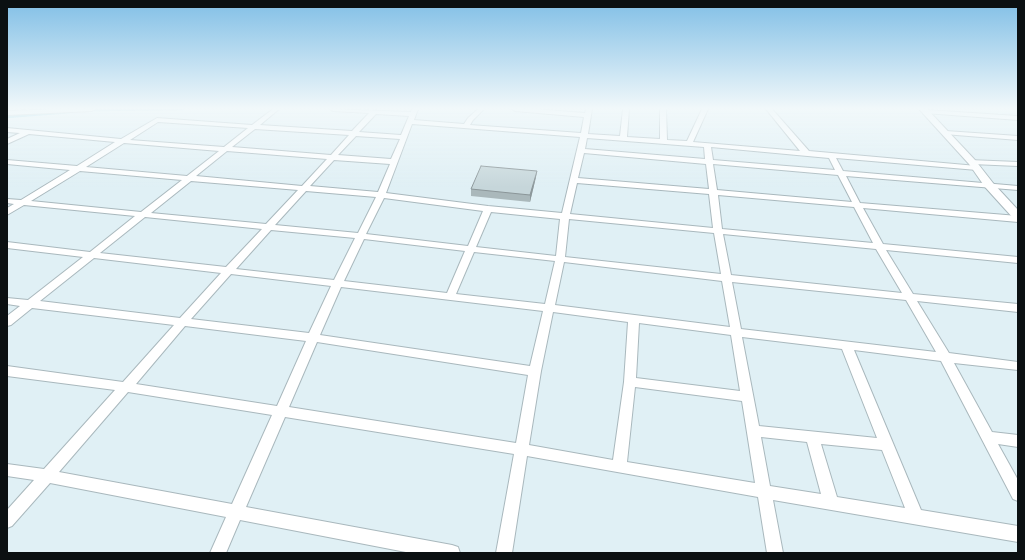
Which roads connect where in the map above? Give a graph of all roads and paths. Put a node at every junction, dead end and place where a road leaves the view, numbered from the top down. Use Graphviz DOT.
graph roads {
  1 [pos="21,135"];
  2 [pos="61,135"];
  3 [pos="131,135"];
  4 [pos="242,135"];
  5 [pos="352,135"];
  6 [pos="381,135"];
  7 [pos="573,135"];
  8 [pos="623,135"];
  9 [pos="664,135"];
  10 [pos="693,135"];
  11 [pos="791,135"];
  12 [pos="948,135"];
  13 [pos="977,135"];
  14 [pos="584,136"];
  15 [pos="405,137"];
  16 [pos="1018,138"];
  17 [pos="623,139"];
  18 [pos="122,141"];
  19 [pos="7,142"];
  20 [pos="664,142"];
  21 [pos="689,144"];
  22 [pos="707,145"];
  23 [pos="226,148"];
  24 [pos="582,151"];
  25 [pos="807,154"];
  26 [pos="332,157"];
  27 [pos="832,157"];
  28 [pos="7,162"];
  29 [pos="395,162"];
  30 [pos="708,162"];
  31 [pos="1018,164"];
  32 [pos="975,165"];
  33 [pos="78,168"];
  34 [pos="841,174"];
  35 [pos="189,178"];
  36 [pos="573,180"];
  37 [pos="990,185"];
  38 [pos="1018,188"];
  39 [pos="303,189"];
  40 [pos="714,192"];
  41 [pos="381,195"];
  42 [pos="7,201"];
  43 [pos="21,203"];
  44 [pos="858,206"];
  45 [pos="488,209"];
  46 [pos="7,212"];
  47 [pos="143,213"];
  48 [pos="565,217"];
  49 [pos="1018,218"];
  50 [pos="268,228"];
  51 [pos="718,230"];
  52 [pos="360,236"];
  53 [pos="7,245"];
  54 [pos="879,246"];
  55 [pos="471,250"];
  56 [pos="92,255"];
  57 [pos="560,259"];
  58 [pos="1018,260"];
  59 [pos="228,271"];
  60 [pos="726,278"];
  61 [pos="337,284"];
  62 [pos="450,297"];
  63 [pos="910,297"];
  64 [pos="7,301"];
  65 [pos="30,304"];
  66 [pos="548,308"];
  67 [pos="1018,308"];
  68 [pos="634,319"];
  69 [pos="7,322"];
  70 [pos="182,323"];
  71 [pos="735,332"];
  72 [pos="314,338"];
  73 [pos="846,345"];
  74 [pos="945,357"];
  75 [pos="1018,366"];
  76 [pos="535,371"];
  77 [pos="7,372"];
  78 [pos="630,382"];
  79 [pos="126,387"];
  80 [pos="747,397"];
  81 [pos="281,412"];
  82 [pos="753,431"];
  83 [pos="812,437"];
  84 [pos="988,437"];
  85 [pos="1018,441"];
  86 [pos="886,445"];
  87 [pos="520,449"];
  88 [pos="620,467"];
  89 [pos="7,470"];
  90 [pos="47,476"];
  91 [pos="765,492"];
  92 [pos="1018,494"];
  93 [pos="831,503"];
  94 [pos="236,511"];
  95 [pos="916,517"];
  96 [pos="7,522"];
  97 [pos="1018,534"];
  98 [pos="218,553"];
  99 [pos="452,553"];
  100 [pos="504,553"];
  101 [pos="775,553"];
  1 -- 19 [label="street"];
  2 -- 18 [label="street"];
  3 -- 18 [label="street"];
  4 -- 23 [label="street"];
  5 -- 26 [label="street"];
  6 -- 15 [label="street"];
  7 -- 14 [label="street"];
  8 -- 17 [label="street"];
  9 -- 20 [label="street"];
  10 -- 21 [label="street"];
  11 -- 25 [label="street"];
  12 -- 32 [label="street"];
  13 -- 16 [label="street"];
  14 -- 17 [label="street"];
  14 -- 24 [label="street"];
  15 -- 29 [label="street"];
  17 -- 20 [label="street"];
  18 -- 23 [label="street"];
  18 -- 33 [label="street"];
  20 -- 21 [label="street"];
  21 -- 22 [label="street"];
  22 -- 25 [label="street"];
  22 -- 30 [label="street"];
  23 -- 26 [label="street"];
  23 -- 35 [label="street"];
  24 -- 30 [label="street"];
  24 -- 36 [label="street"];
  25 -- 27 [label="street"];
  26 -- 29 [label="street"];
  26 -- 39 [label="street"];
  27 -- 32 [label="street"];
  27 -- 34 [label="street"];
  28 -- 33 [label="street"];
  29 -- 41 [label="street"];
  30 -- 34 [label="street"];
  30 -- 40 [label="street"];
  31 -- 32 [label="street"];
  32 -- 37 [label="street"];
  33 -- 35 [label="street"];
  33 -- 43 [label="street"];
  34 -- 37 [label="street"];
  34 -- 44 [label="street"];
  35 -- 39 [label="street"];
  35 -- 47 [label="street"];
  36 -- 40 [label="street"];
  36 -- 48 [label="street"];
  37 -- 38 [label="street"];
  37 -- 49 [label="street"];
  39 -- 41 [label="street"];
  39 -- 50 [label="street"];
  40 -- 44 [label="street"];
  40 -- 51 [label="street"];
  41 -- 45 [label="street"];
  41 -- 52 [label="street"];
  42 -- 43 [label="street"];
  43 -- 46 [label="street"];
  43 -- 47 [label="street"];
  44 -- 49 [label="street"];
  44 -- 54 [label="street"];
  45 -- 48 [label="street"];
  45 -- 55 [label="street"];
  47 -- 50 [label="street"];
  47 -- 56 [label="street"];
  48 -- 51 [label="street"];
  48 -- 57 [label="street"];
  50 -- 52 [label="street"];
  50 -- 59 [label="street"];
  51 -- 54 [label="street"];
  51 -- 60 [label="street"];
  52 -- 55 [label="street"];
  52 -- 61 [label="street"];
  53 -- 56 [label="street"];
  54 -- 58 [label="street"];
  54 -- 63 [label="street"];
  55 -- 57 [label="street"];
  55 -- 62 [label="street"];
  56 -- 59 [label="street"];
  56 -- 65 [label="street"];
  57 -- 60 [label="street"];
  57 -- 66 [label="street"];
  59 -- 61 [label="street"];
  59 -- 70 [label="street"];
  60 -- 63 [label="street"];
  60 -- 71 [label="street"];
  61 -- 62 [label="street"];
  61 -- 72 [label="street"];
  62 -- 66 [label="street"];
  63 -- 67 [label="street"];
  63 -- 74 [label="street"];
  64 -- 65 [label="street"];
  65 -- 69 [label="street"];
  65 -- 70 [label="street"];
  66 -- 68 [label="street"];
  66 -- 76 [label="street"];
  68 -- 71 [label="street"];
  68 -- 78 [label="street"];
  70 -- 72 [label="street"];
  70 -- 79 [label="street"];
  71 -- 73 [label="street"];
  71 -- 80 [label="street"];
  72 -- 76 [label="street"];
  72 -- 81 [label="street"];
  73 -- 74 [label="street"];
  73 -- 86 [label="street"];
  74 -- 75 [label="street"];
  74 -- 84 [label="street"];
  76 -- 87 [label="street"];
  77 -- 79 [label="street"];
  78 -- 80 [label="street"];
  78 -- 88 [label="street"];
  79 -- 81 [label="street"];
  79 -- 90 [label="street"];
  80 -- 82 [label="street"];
  81 -- 87 [label="street"];
  81 -- 94 [label="street"];
  82 -- 83 [label="street"];
  82 -- 91 [label="street"];
  83 -- 86 [label="street"];
  83 -- 93 [label="street"];
  84 -- 85 [label="street"];
  84 -- 92 [label="street"];
  86 -- 95 [label="street"];
  87 -- 88 [label="street"];
  87 -- 100 [label="street"];
  88 -- 91 [label="street"];
  89 -- 90 [label="street"];
  90 -- 94 [label="street"];
  90 -- 96 [label="street"];
  91 -- 93 [label="street"];
  91 -- 101 [label="street"];
  93 -- 95 [label="street"];
  94 -- 98 [label="street"];
  94 -- 99 [label="street"];
  95 -- 97 [label="street"];
}
